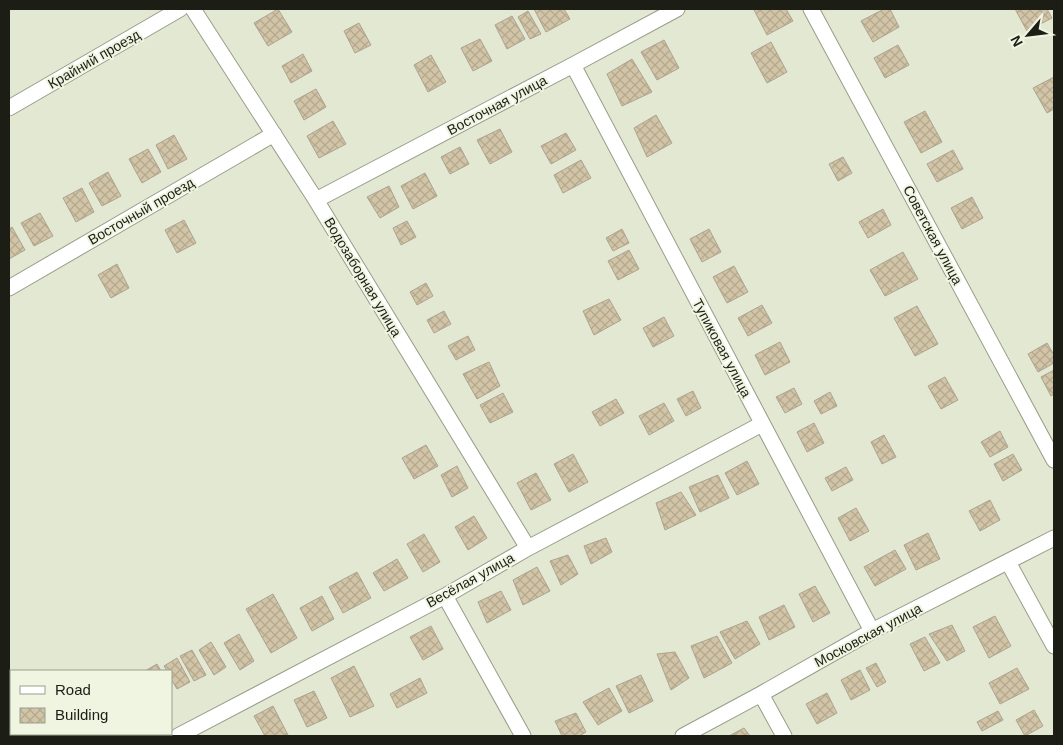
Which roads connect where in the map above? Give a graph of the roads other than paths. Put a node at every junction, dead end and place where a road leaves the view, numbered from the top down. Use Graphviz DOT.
graph roads {
  1 [pos="180,9"];
  2 [pos="193,9"];
  3 [pos="677,9"];
  4 [pos="811,9"];
  5 [pos="573,66"];
  6 [pos="9,108"];
  7 [pos="274,134"];
  8 [pos="316,200"];
  9 [pos="9,288"];
  10 [pos="762,424"];
  11 [pos="1054,460"];
  12 [pos="1054,538"];
  13 [pos="528,548"];
  14 [pos="1008,562"];
  15 [pos="445,596"];
  16 [pos="872,631"];
  17 [pos="1054,646"];
  18 [pos="761,694"];
  19 [pos="178,736"];
  20 [pos="523,736"];
  21 [pos="684,736"];
  22 [pos="784,736"];
  1 -- 6 [label="street, Крайний проезд"];
  2 -- 7 [label="street, Водозаборная улица"];
  3 -- 5 [label="street, Восточная улица"];
  4 -- 11 [label="street, Советская улица"];
  5 -- 8 [label="street, Восточная улица"];
  5 -- 10 [label="street, Тупиковая улица"];
  7 -- 8 [label="street, Водозаборная улица"];
  7 -- 9 [label="street, Восточный проезд"];
  8 -- 13 [label="street, Водозаборная улица"];
  10 -- 13 [label="street, Весёлая улица"];
  10 -- 16 [label="street, Тупиковая улица"];
  12 -- 14 [label="street, Московская улица"];
  13 -- 15 [label="street, Весёлая улица"];
  14 -- 16 [label="street, Московская улица"];
  14 -- 17 [label="street"];
  15 -- 19 [label="street, Весёлая улица"];
  15 -- 20 [label="street"];
  16 -- 18 [label="street, Московская улица"];
  18 -- 21 [label="street, Московская улица"];
  18 -- 22 [label="street"];
}
